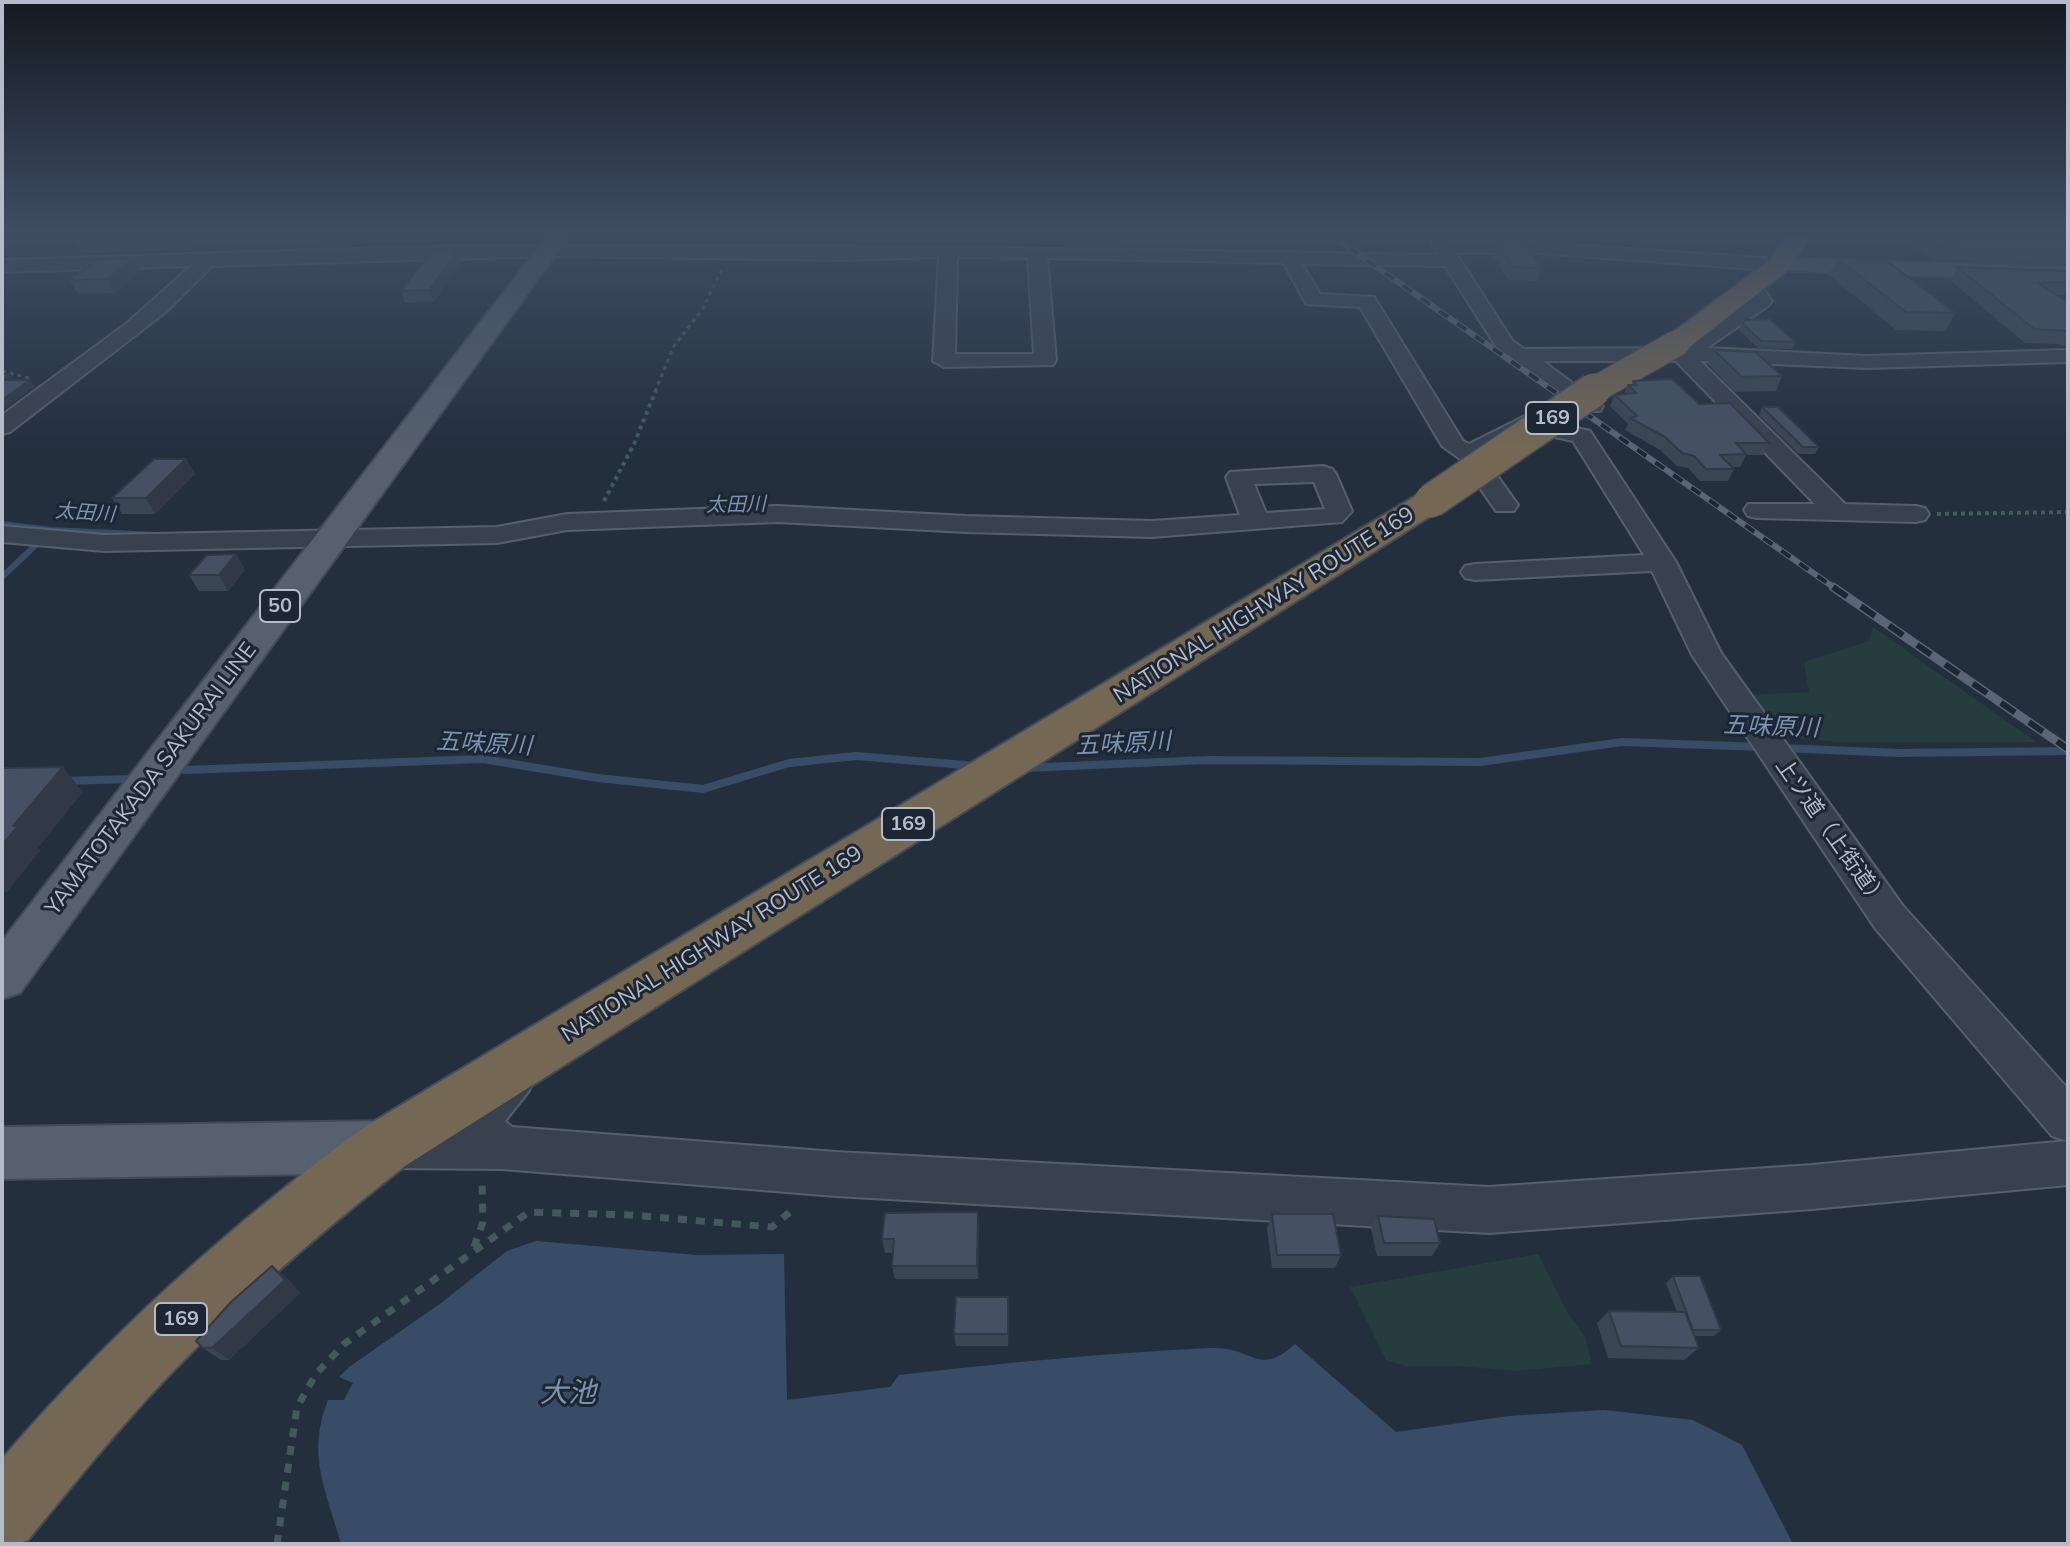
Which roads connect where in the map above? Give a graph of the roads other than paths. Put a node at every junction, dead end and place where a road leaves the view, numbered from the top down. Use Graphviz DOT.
graph roads {
  1 [pos="160,307"];
  2 [pos="505,307"];
  3 [pos="952,307"];
  4 [pos="1041,307"];
  5 [pos="1371,307"];
  6 [pos="1481,307"];
  7 [pos="1729,307"];
  8 [pos="1679,349"];
  9 [pos="1517,355"];
  10 [pos="2068,356"];
  11 [pos="1587,421"];
  12 [pos="2,427"];
  13 [pos="1469,454"];
  14 [pos="1505,505"];
  15 [pos="1757,510"];
  16 [pos="1838,512"];
  17 [pos="1916,514"];
  18 [pos="1256,521"];
  19 [pos="2,534"];
  20 [pos="332,538"];
  21 [pos="1662,562"];
  22 [pos="1475,572"];
  23 [pos="2,978"];
  24 [pos="536,1053"];
  25 [pos="2068,1121"];
  26 [pos="384,1147"];
  27 [pos="502,1148"];
  28 [pos="2,1153"];
  29 [pos="2068,1163"];
  30 [pos="2,1514"];
  1 -- 12 [label="street"];
  2 -- 20 [label="main road, YAMATOTAKADA SAKURAI LINE / 50"];
  3 -- 4 [label="street"];
  5 -- 13 [label="street"];
  6 -- 9 [label="street, 上ツ道（上街道）"];
  7 -- 8 [label="highway, NATIONAL HIGHWAY ROUTE 169 / 169"];
  8 -- 9 [label="street"];
  8 -- 10 [label="street"];
  8 -- 16 [label="street"];
  8 -- 24 [label="highway, NATIONAL HIGHWAY ROUTE 169 / 169, bridge"];
  9 -- 11 [label="street, 上ツ道（上街道）"];
  11 -- 13 [label="street"];
  11 -- 21 [label="street, 上ツ道（上街道）"];
  13 -- 14 [label="street"];
  15 -- 16 [label="street"];
  16 -- 17 [label="street"];
  18 -- 20 [label="street"];
  19 -- 20 [label="street"];
  20 -- 23 [label="main road, YAMATOTAKADA SAKURAI LINE / 50"];
  21 -- 22 [label="street"];
  21 -- 25 [label="street, 上ツ道（上街道）"];
  24 -- 26 [label="highway, NATIONAL HIGHWAY ROUTE 169 / 169"];
  24 -- 27 [label="street"];
  26 -- 27 [label="street"];
  26 -- 28 [label="main road"];
  26 -- 30 [label="highway, NATIONAL HIGHWAY ROUTE 169 / 169"];
  27 -- 29 [label="street"];
}
